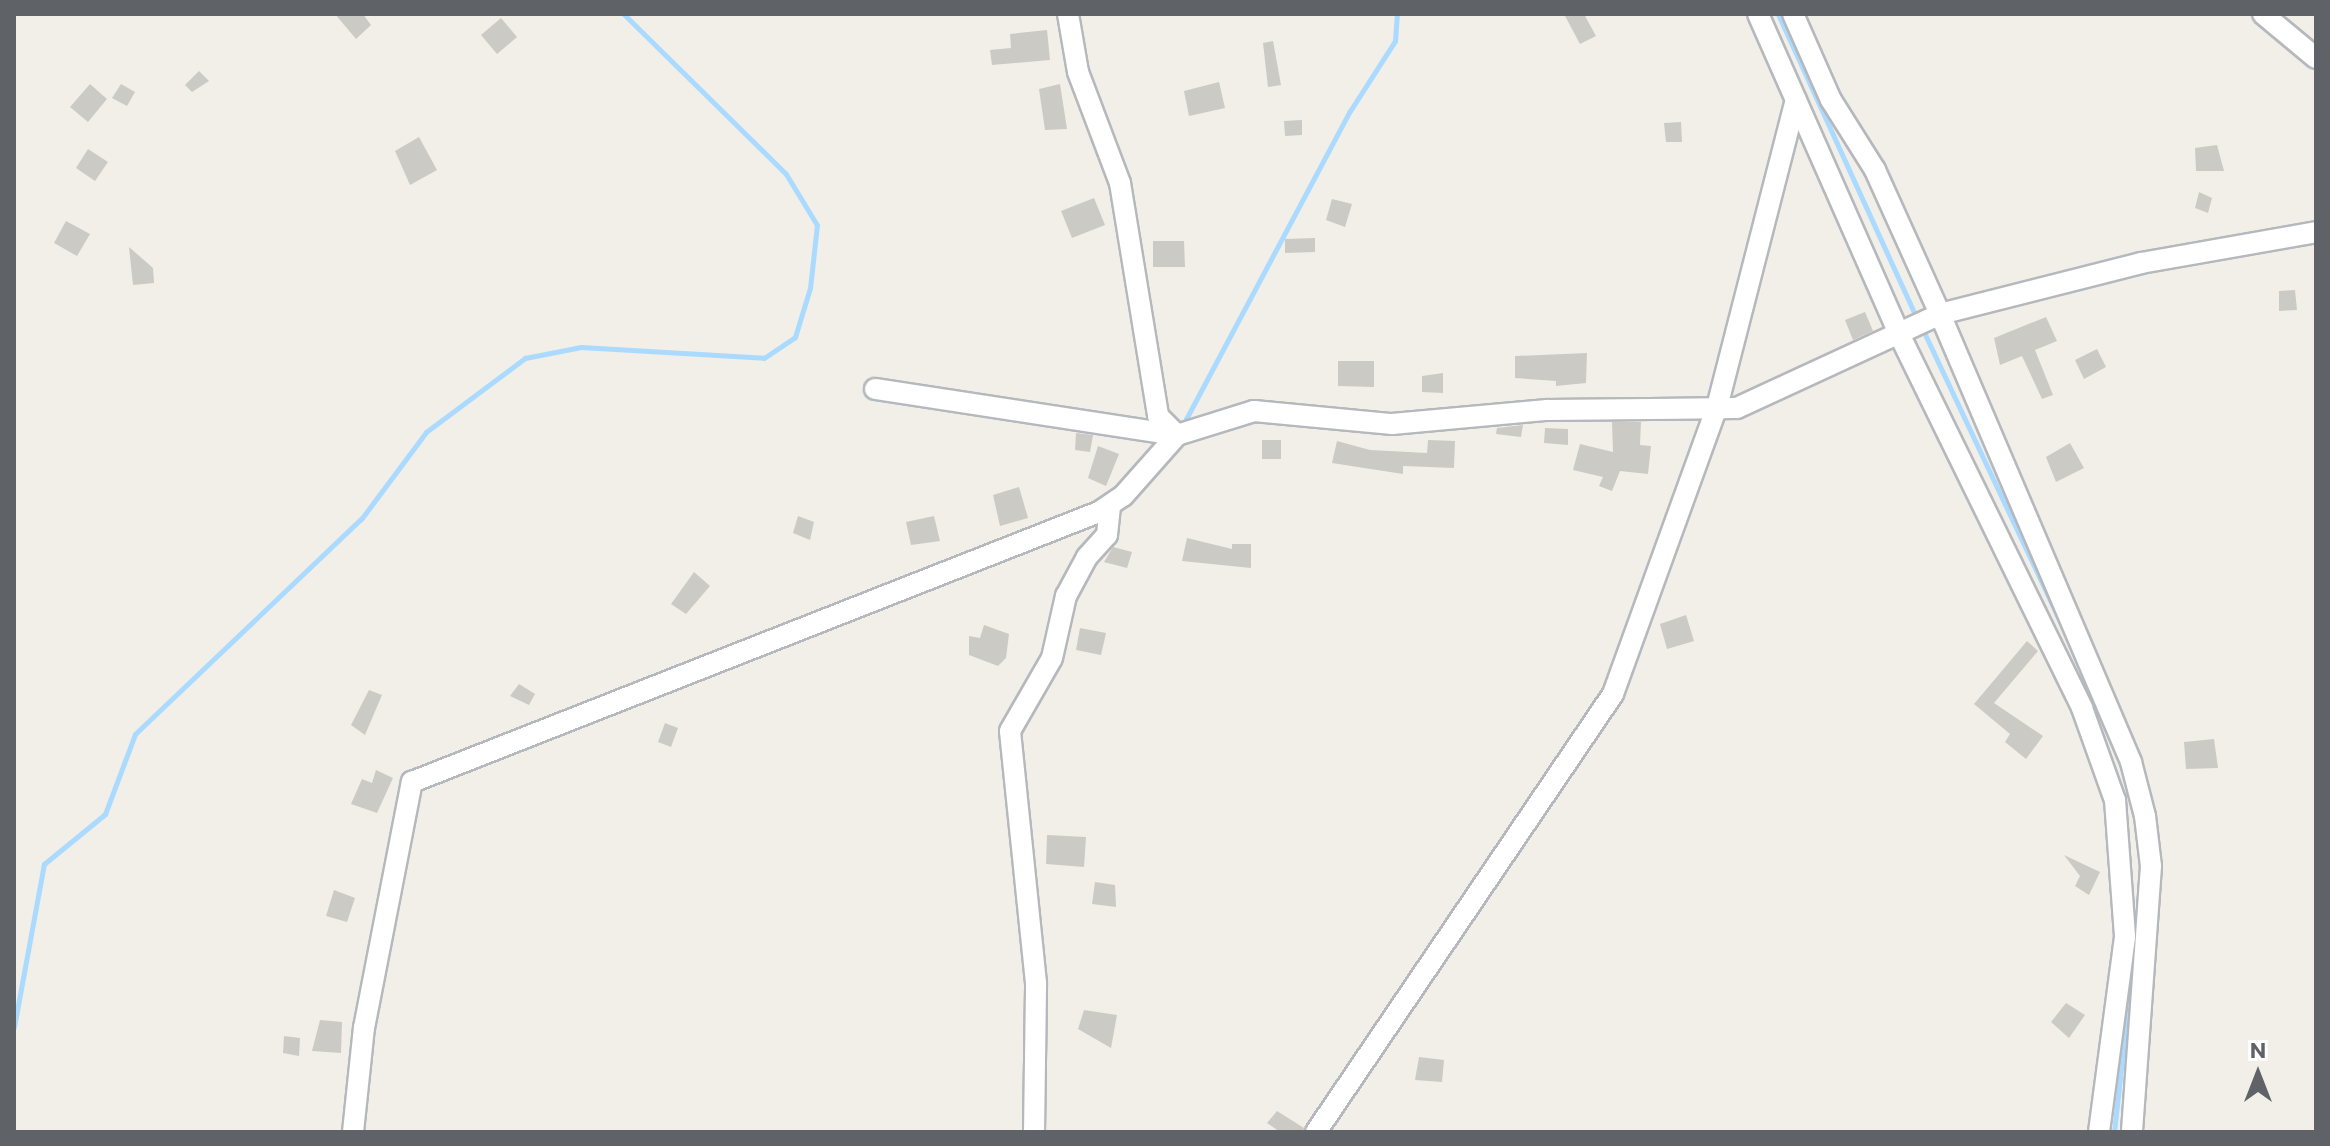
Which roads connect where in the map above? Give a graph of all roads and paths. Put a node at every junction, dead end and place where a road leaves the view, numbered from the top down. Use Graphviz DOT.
graph roads {
  1 [pos="1068,14"];
  2 [pos="1758,14"];
  3 [pos="1793,14"];
  4 [pos="2263,14"];
  5 [pos="2316,58"];
  6 [pos="1796,100"];
  7 [pos="2316,232"];
  8 [pos="1940,314"];
  9 [pos="1904,335"];
  10 [pos="875,389"];
  11 [pos="1717,407"];
  12 [pos="1177,435"];
  13 [pos="1110,505"];
  14 [pos="353,1132"];
  15 [pos="1034,1132"];
  16 [pos="1316,1132"];
  17 [pos="2099,1132"];
  18 [pos="2132,1132"];
  1 -- 12 [label="street"];
  2 -- 6 [label="street"];
  3 -- 8 [label="street"];
  4 -- 5 [label="street"];
  6 -- 9 [label="street"];
  6 -- 11 [label="street"];
  7 -- 8 [label="street"];
  8 -- 9 [label="street"];
  8 -- 18 [label="street"];
  9 -- 11 [label="street"];
  9 -- 17 [label="street"];
  10 -- 12 [label="street"];
  11 -- 12 [label="street"];
  11 -- 16 [label="street"];
  12 -- 13 [label="street"];
  13 -- 14 [label="street"];
  13 -- 15 [label="street"];
}
